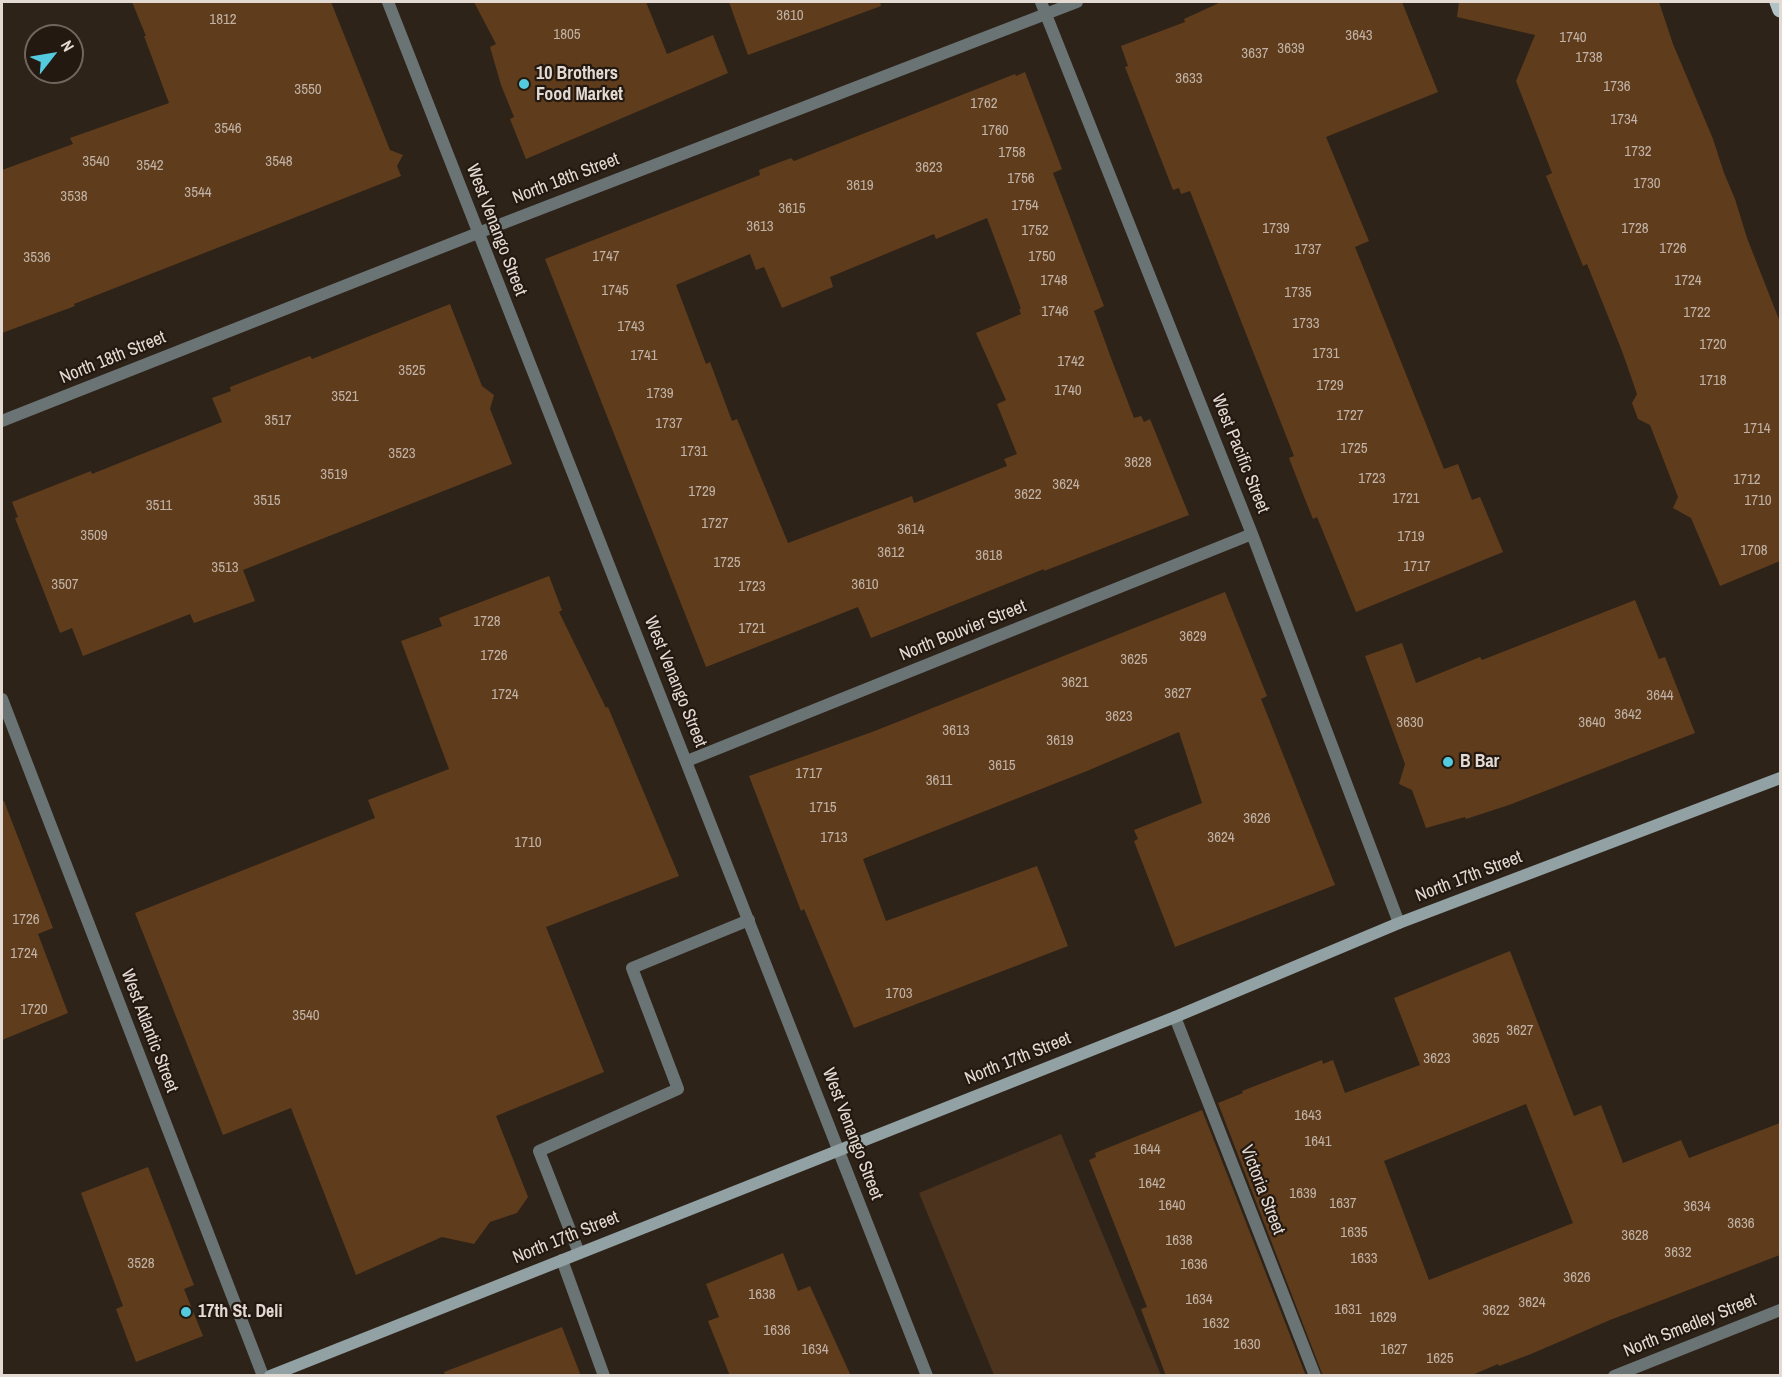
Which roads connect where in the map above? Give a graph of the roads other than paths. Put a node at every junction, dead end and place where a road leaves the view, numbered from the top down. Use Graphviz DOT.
graph roads {
  1 [pos="388,2"];
  2 [pos="1041,2"];
  3 [pos="1077,2"];
  4 [pos="1777,2"];
  5 [pos="1780,10"];
  6 [pos="1046,14"];
  7 [pos="477,233"];
  8 [pos="2,422"];
  9 [pos="1252,534"];
  10 [pos="2,699"];
  11 [pos="687,762"];
  12 [pos="1780,778"];
  13 [pos="749,920"];
  14 [pos="1399,923"];
  15 [pos="1175,1017"];
  16 [pos="839,1150"];
  17 [pos="579,1253"];
  18 [pos="562,1260"];
  19 [pos="1780,1310"];
  20 [pos="263,1376"];
  21 [pos="270,1376"];
  22 [pos="604,1376"];
  23 [pos="927,1376"];
  24 [pos="1315,1376"];
  25 [pos="1614,1376"];
  1 -- 7 [label="street, West Venango Street"];
  2 -- 6 [label="street, West Pacific Street"];
  3 -- 6 [label="street, North 18th Street"];
  4 -- 5 [label="main road"];
  6 -- 7 [label="street, North 18th Street"];
  6 -- 9 [label="street, West Pacific Street"];
  7 -- 8 [label="street, North 18th Street"];
  7 -- 11 [label="street, West Venango Street"];
  9 -- 11 [label="street, North Bouvier Street"];
  9 -- 14 [label="street, West Pacific Street"];
  10 -- 20 [label="street, West Atlantic Street"];
  11 -- 13 [label="street, West Venango Street"];
  12 -- 14 [label="street, North 17th Street"];
  13 -- 16 [label="street, West Venango Street"];
  13 -- 17 [label="street"];
  14 -- 15 [label="street, North 17th Street"];
  15 -- 16 [label="street, North 17th Street"];
  15 -- 24 [label="street, Victoria Street"];
  16 -- 17 [label="street, North 17th Street"];
  16 -- 23 [label="street, West Venango Street"];
  17 -- 18 [label="street, North 17th Street"];
  18 -- 21 [label="street, North 17th Street"];
  18 -- 22 [label="street"];
  19 -- 25 [label="street, North Smedley Street"];
}
